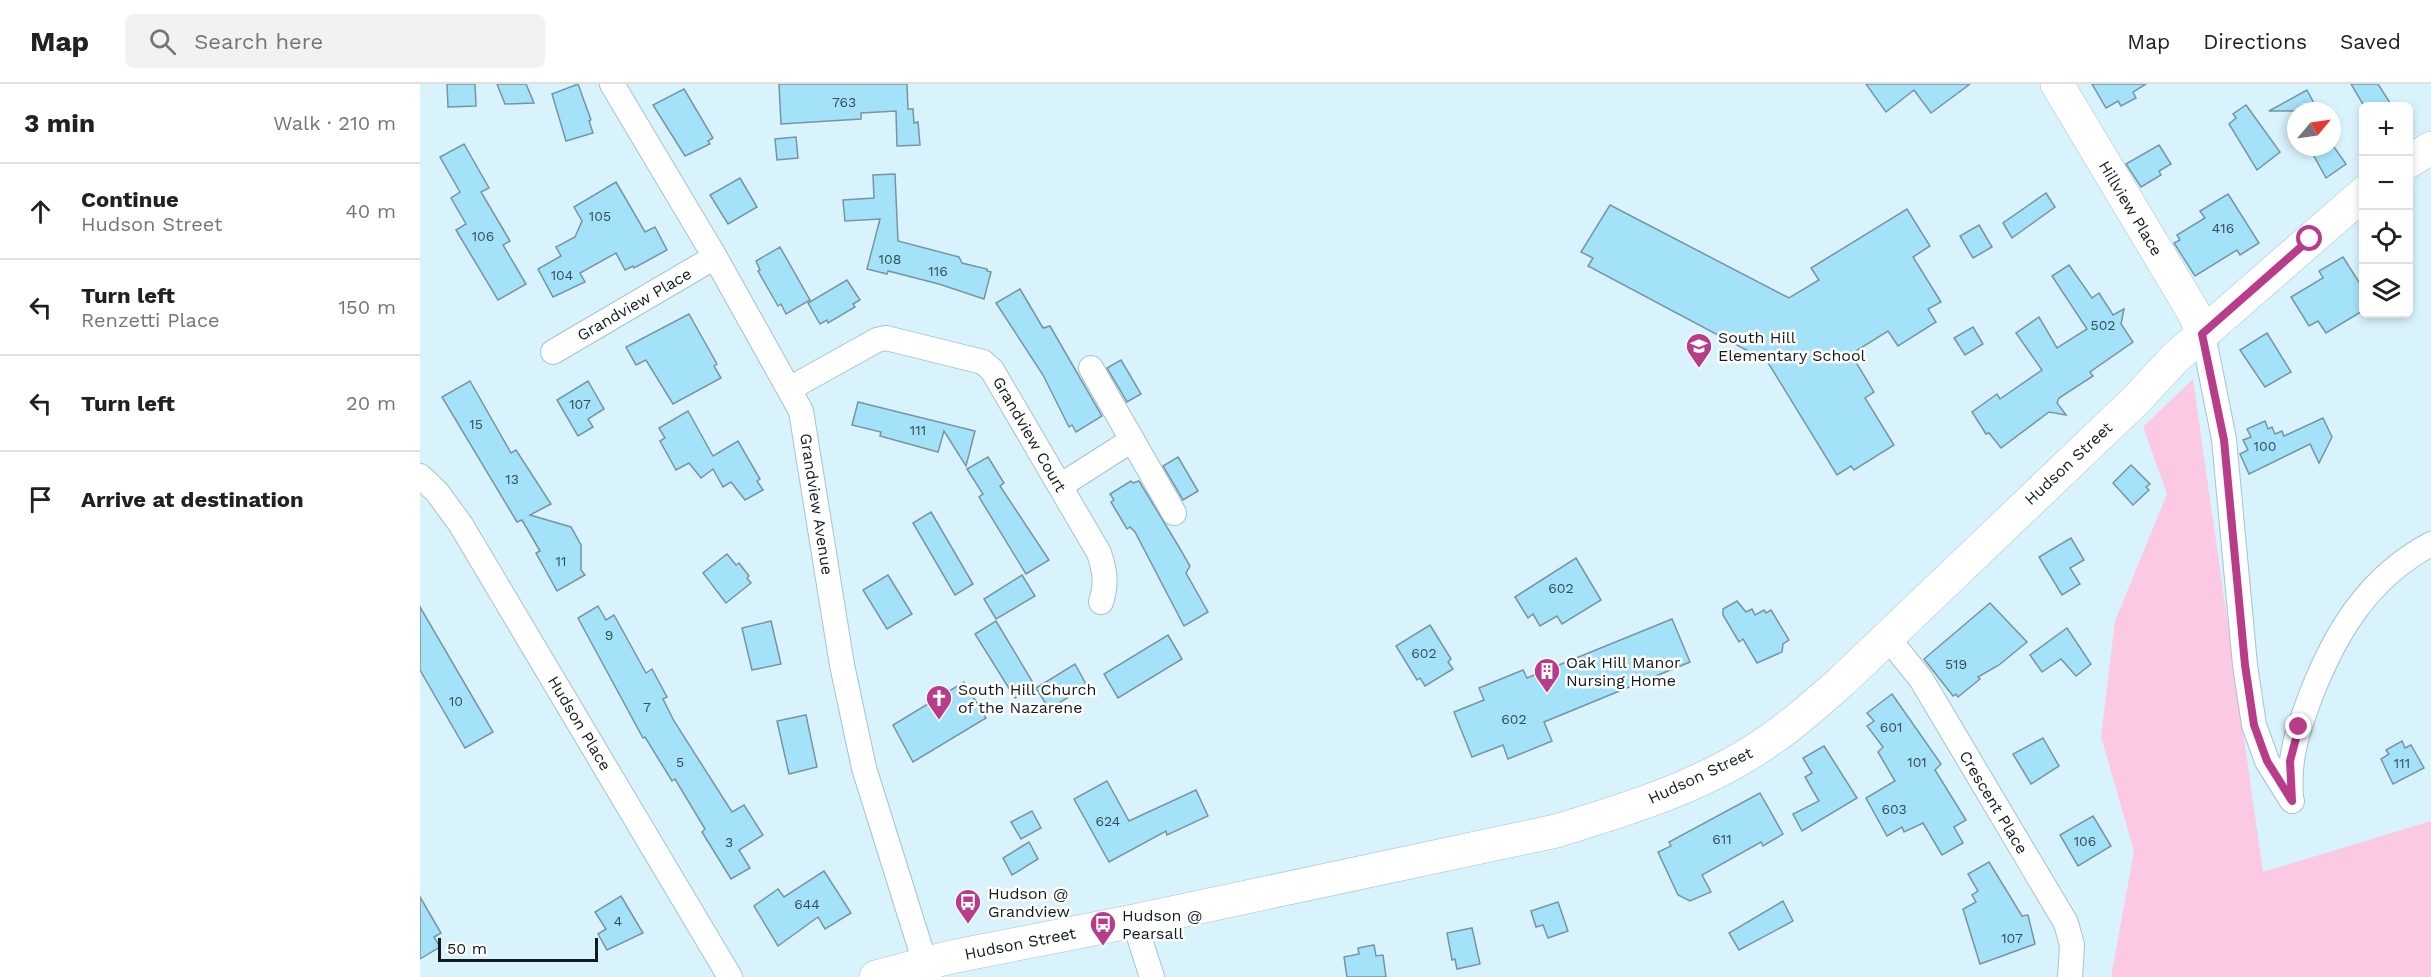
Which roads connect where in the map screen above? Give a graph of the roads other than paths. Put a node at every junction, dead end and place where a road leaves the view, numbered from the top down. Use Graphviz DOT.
graph roads {
  1 [pos="612,84"];
  2 [pos="2056,84"];
  3 [pos="2431,148"];
  4 [pos="2413,159"];
  5 [pos="2359,197"];
  6 [pos="715,257"];
  7 [pos="2202,334"];
  8 [pos="553,352"];
  9 [pos="1091,368"];
  10 [pos="789,389"];
  11 [pos="1132,440"];
  12 [pos="420,476"];
  13 [pos="1060,486"];
  14 [pos="1174,513"];
  15 [pos="2431,543"];
  16 [pos="1101,602"];
  17 [pos="1887,637"];
  18 [pos="1134,921"];
  19 [pos="925,963"];
  20 [pos="730,977"];
  21 [pos="876,977"];
  22 [pos="1152,977"];
  23 [pos="2070,977"];
  1 -- 6 [label="street, Grandview Avenue"];
  2 -- 7 [label="street, Hillview Place"];
  3 -- 4 [label="street"];
  5 -- 7 [label="street, Hudson Street"];
  6 -- 8 [label="street, Grandview Place"];
  6 -- 10 [label="street, Grandview Avenue"];
  7 -- 15 [label="street"];
  7 -- 17 [label="street, Hudson Street"];
  9 -- 11 [label="street"];
  10 -- 13 [label="street, Grandview Court"];
  10 -- 19 [label="street, Grandview Avenue"];
  11 -- 13 [label="street"];
  11 -- 14 [label="street"];
  12 -- 20 [label="street, Hudson Place"];
  13 -- 16 [label="street, Grandview Court"];
  17 -- 18 [label="street, Hudson Street"];
  17 -- 23 [label="street, Crescent Place"];
  18 -- 19 [label="street, Hudson Street"];
  18 -- 22 [label="street"];
  19 -- 21 [label="street, Hudson Street"];
}
